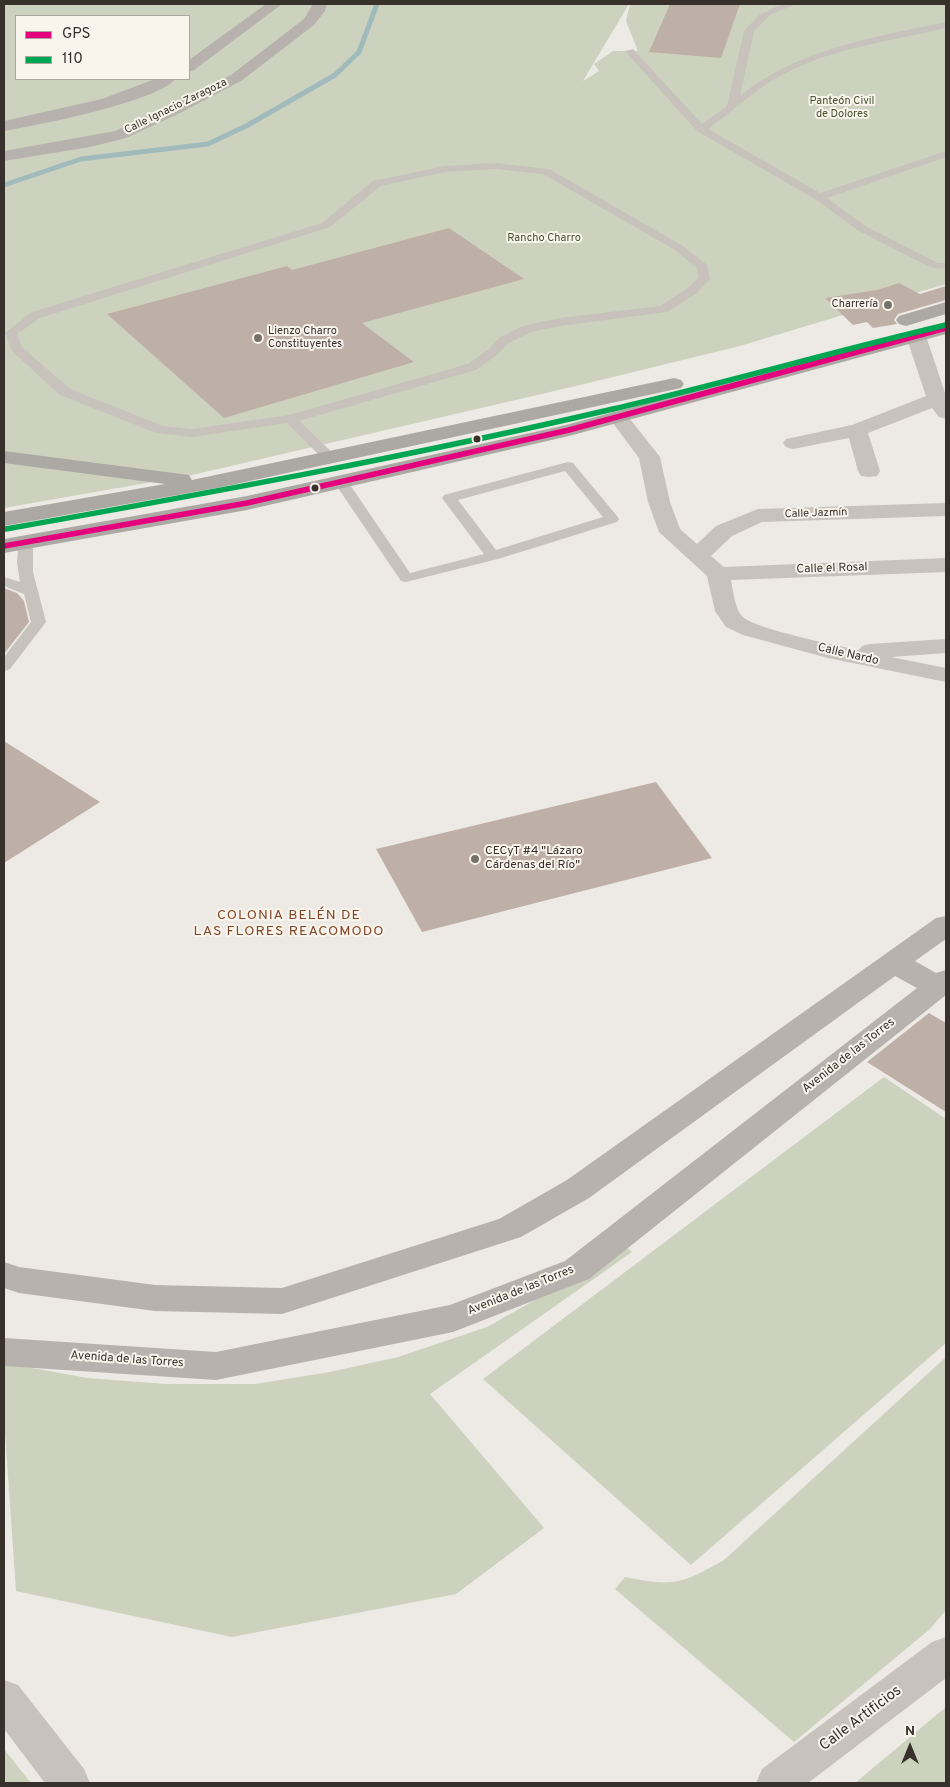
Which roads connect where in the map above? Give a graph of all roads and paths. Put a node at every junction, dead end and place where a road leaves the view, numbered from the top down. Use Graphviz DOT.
graph roads {
  1 [pos="276,4"];
  2 [pos="320,4"];
  3 [pos="791,4"];
  4 [pos="946,25"];
  5 [pos="630,51"];
  6 [pos="190,66"];
  7 [pos="165,80"];
  8 [pos="732,107"];
  9 [pos="4,126"];
  10 [pos="701,129"];
  11 [pos="946,154"];
  12 [pos="4,156"];
  13 [pos="819,197"];
  14 [pos="943,268"];
  15 [pos="946,308"];
  16 [pos="946,315"];
  17 [pos="946,328"];
  18 [pos="852,336"];
  19 [pos="916,336"];
  20 [pos="941,406"];
  21 [pos="619,418"];
  22 [pos="290,419"];
  23 [pos="857,430"];
  24 [pos="793,443"];
  25 [pos="4,456"];
  26 [pos="331,459"];
  27 [pos="870,471"];
  28 [pos="222,481"];
  29 [pos="341,482"];
  30 [pos="946,509"];
  31 [pos="4,518"];
  32 [pos="26,542"];
  33 [pos="4,546"];
  34 [pos="699,555"];
  35 [pos="494,556"];
  36 [pos="946,565"];
  37 [pos="718,574"];
  38 [pos="4,581"];
  39 [pos="29,591"];
  40 [pos="946,646"];
  41 [pos="836,653"];
  42 [pos="5,666"];
  43 [pos="946,675"];
  44 [pos="946,925"];
  45 [pos="894,962"];
  46 [pos="942,984"];
  47 [pos="4,1275"];
  48 [pos="4,1352"];
  49 [pos="946,1655"];
  50 [pos="4,1698"];
  51 [pos="70,1783"];
  52 [pos="776,1783"];
  1 -- 6 [label="street"];
  2 -- 12 [label="street, Calle Ignacio Zaragoza"];
  3 -- 8 [label="lane"];
  4 -- 8 [label="lane"];
  5 -- 10 [label="lane"];
  7 -- 9 [label="street"];
  8 -- 10 [label="lane"];
  10 -- 13 [label="lane"];
  11 -- 13 [label="lane"];
  13 -- 14 [label="lane"];
  15 -- 18 [label="highway"];
  16 -- 18 [label="highway"];
  17 -- 19 [label="highway"];
  18 -- 26 [label="highway"];
  19 -- 20 [label="street"];
  19 -- 21 [label="highway"];
  20 -- 23 [label="street"];
  21 -- 29 [label="highway"];
  21 -- 34 [label="street"];
  22 -- 22 [label="lane"];
  22 -- 26 [label="lane"];
  23 -- 24 [label="street"];
  23 -- 27 [label="street"];
  25 -- 28 [label="highway"];
  26 -- 28 [label="highway"];
  28 -- 31 [label="highway"];
  29 -- 32 [label="highway"];
  29 -- 35 [label="lane"];
  30 -- 34 [label="street, Calle Jazmín"];
  32 -- 33 [label="highway"];
  32 -- 39 [label="lane"];
  34 -- 37 [label="street"];
  35 -- 35 [label="lane"];
  36 -- 37 [label="street, Calle el Rosal"];
  37 -- 41 [label="street, Calle Nardo"];
  38 -- 39 [label="lane"];
  39 -- 42 [label="lane"];
  40 -- 41 [label="street"];
  41 -- 43 [label="street, Calle Nardo"];
  44 -- 45 [label="street"];
  45 -- 46 [label="street"];
  45 -- 47 [label="street"];
  46 -- 48 [label="street, Avenida de las Torres"];
  49 -- 52 [label="street, Calle Artificios"];
  50 -- 51 [label="street"];
}
